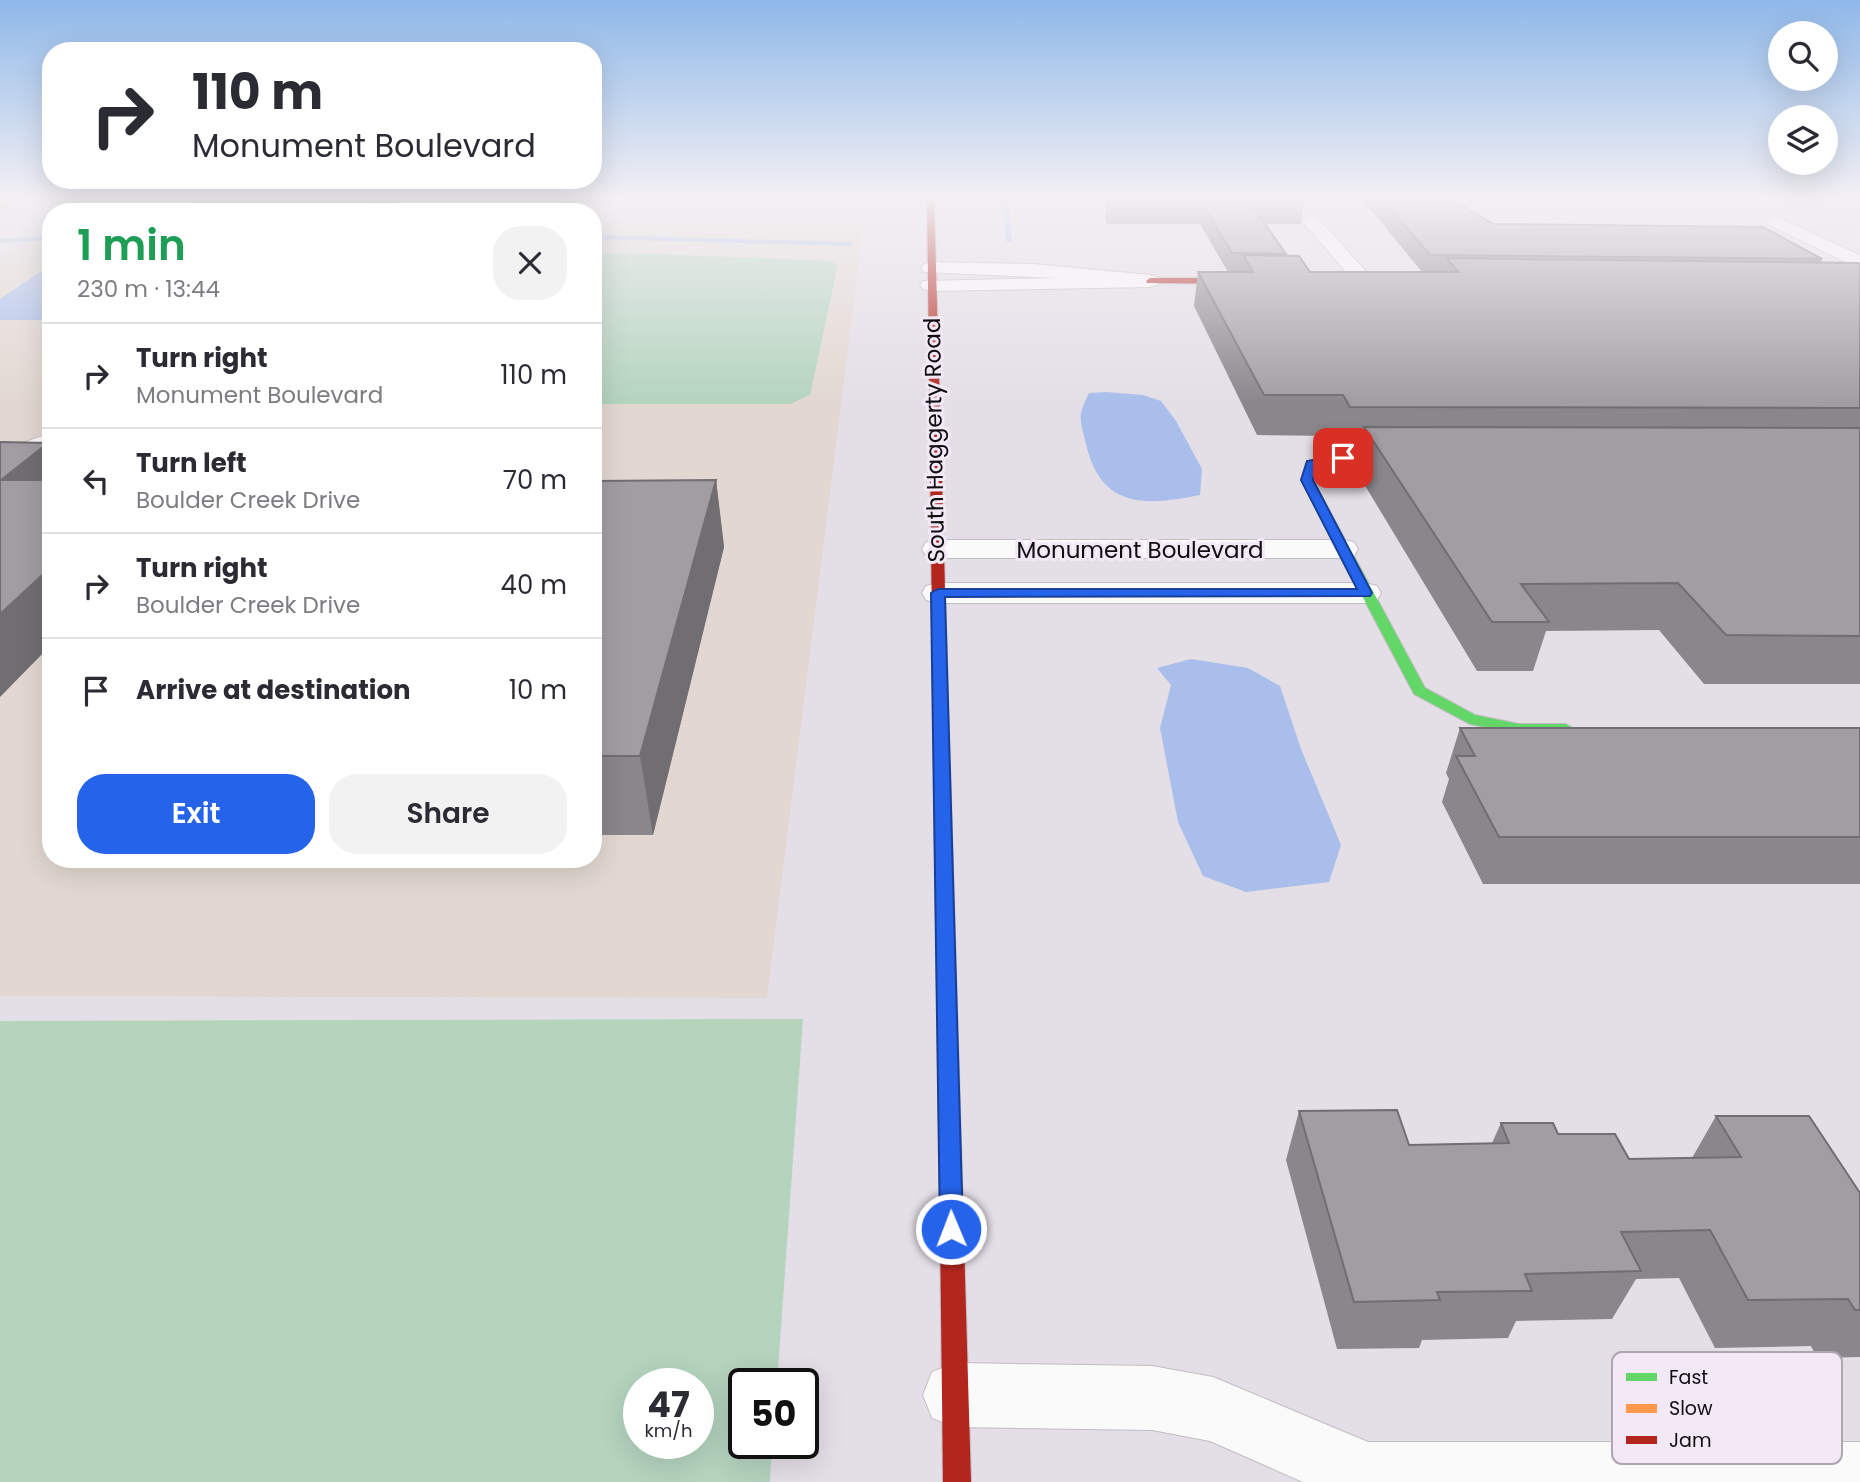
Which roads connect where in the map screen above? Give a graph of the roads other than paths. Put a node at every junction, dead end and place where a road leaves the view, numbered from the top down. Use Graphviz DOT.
graph roads {
  1 [pos="930,265"];
  2 [pos="1355,265"];
  3 [pos="930,277"];
  4 [pos="1150,281"];
  5 [pos="1271,281"];
  6 [pos="1338,282"];
  7 [pos="1372,282"];
  8 [pos="42,440"];
  9 [pos="0,457"];
  10 [pos="1427,458"];
  11 [pos="937,549"];
  12 [pos="1354,571"];
  13 [pos="938,593"];
  14 [pos="1587,729"];
  15 [pos="955,1395"];
  16 [pos="1860,1476"];
  17 [pos="1361,1479"];
  18 [pos="957,1482"];
  1 -- 3 [label="main road, South Haggerty Road"];
  2 -- 7 [label="street"];
  3 -- 4 [label="street"];
  3 -- 11 [label="main road, South Haggerty Road"];
  4 -- 5 [label="main road"];
  6 -- 7 [label="main road"];
  8 -- 9 [label="lane"];
  10 -- 12 [label="main road"];
  11 -- 12 [label="street, Monument Boulevard"];
  11 -- 13 [label="main road, South Haggerty Road"];
  12 -- 13 [label="street, Monument Boulevard"];
  12 -- 14 [label="main road"];
  13 -- 15 [label="main road, South Haggerty Road"];
  15 -- 17 [label="street"];
  15 -- 18 [label="main road, South Haggerty Road"];
  16 -- 17 [label="street"];
}
